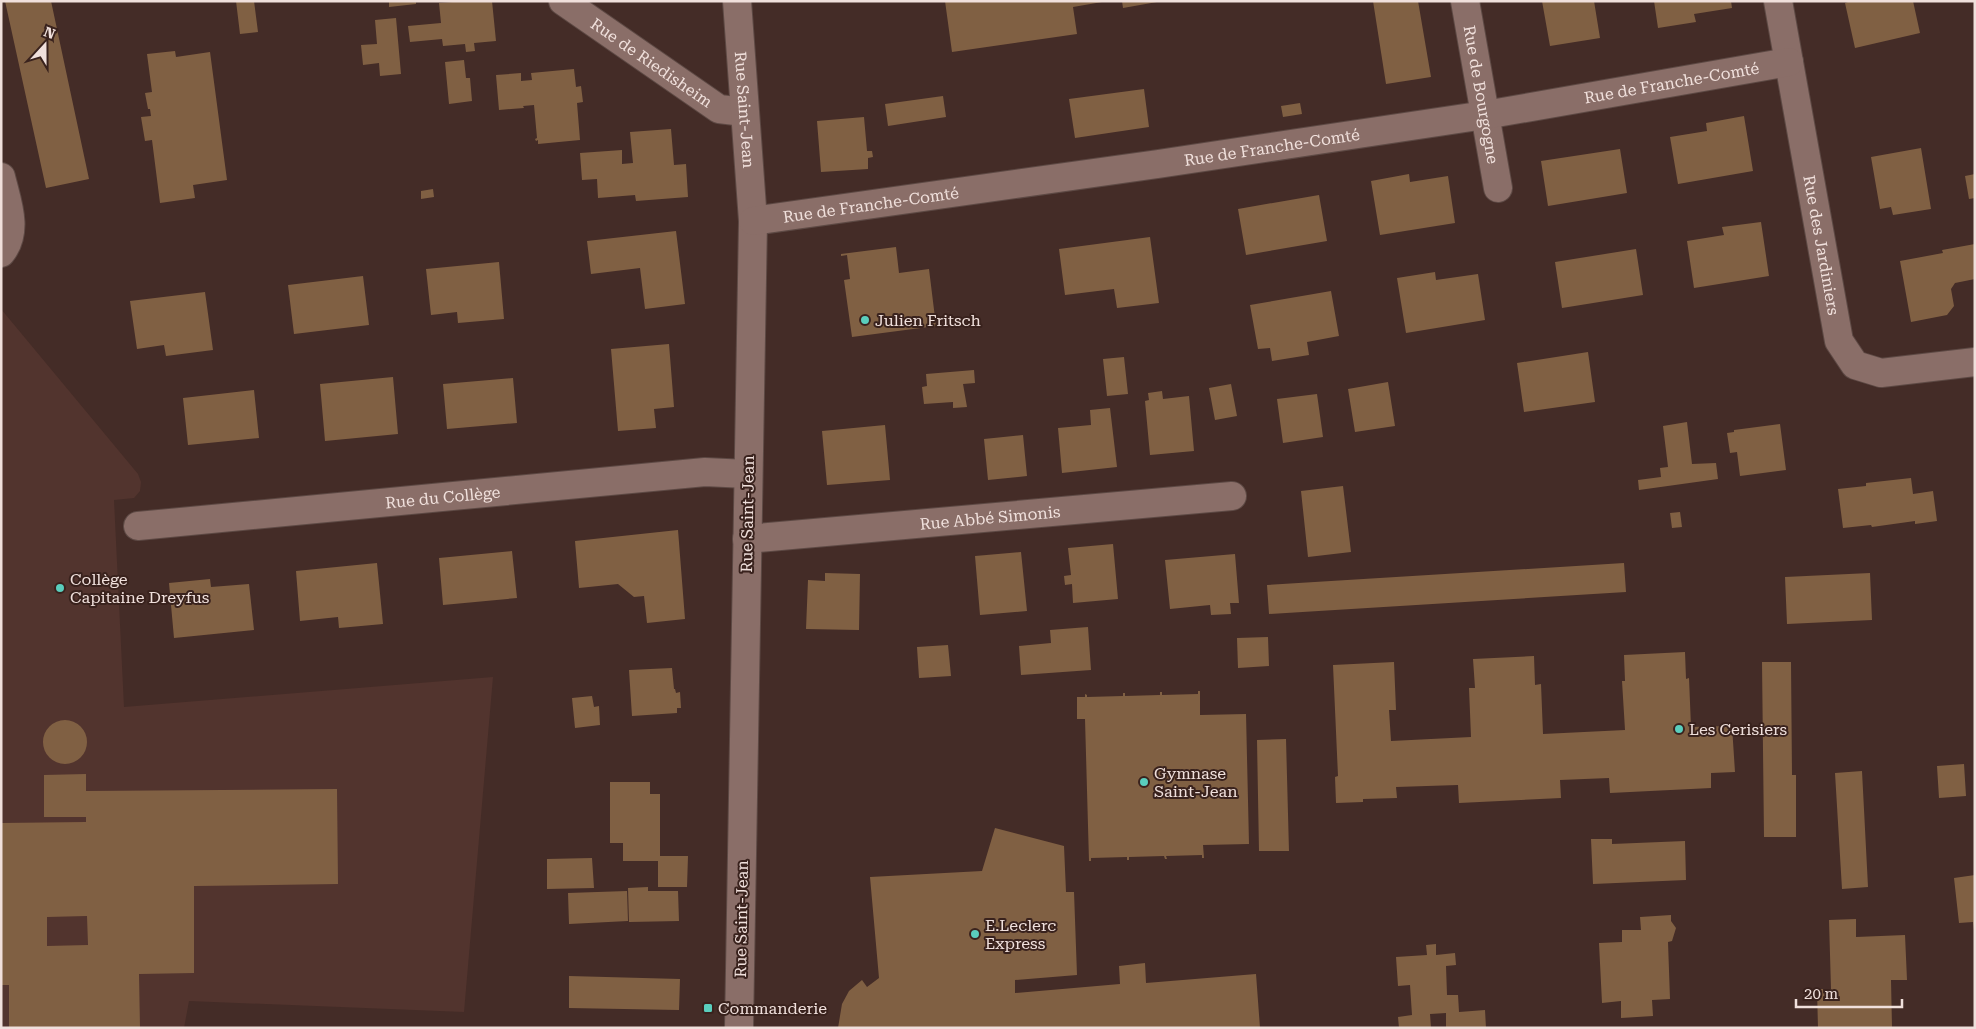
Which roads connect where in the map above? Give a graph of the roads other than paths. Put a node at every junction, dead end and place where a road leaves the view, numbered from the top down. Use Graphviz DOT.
graph roads {
  1 [pos="563,1"];
  2 [pos="737,1"];
  3 [pos="1465,1"];
  4 [pos="1778,1"];
  5 [pos="1789,62"];
  6 [pos="744,112"];
  7 [pos="1485,115"];
  8 [pos="1,178"];
  9 [pos="1498,188"];
  10 [pos="753,221"];
  11 [pos="1,254"];
  12 [pos="1975,362"];
  13 [pos="747,474"];
  14 [pos="1232,496"];
  15 [pos="138,526"];
  16 [pos="747,539"];
  17 [pos="739,1028"];
  1 -- 6 [label="street, Rue de Riedisheim"];
  2 -- 6 [label="street, Rue Saint-Jean"];
  3 -- 7 [label="street, Rue de Bourgogne"];
  4 -- 5 [label="street, Rue des Jardiniers"];
  5 -- 7 [label="street, Rue de Franche-Comté"];
  5 -- 12 [label="street, Rue des Jardiniers"];
  6 -- 10 [label="street, Rue Saint-Jean"];
  7 -- 9 [label="street, Rue de Bourgogne"];
  7 -- 10 [label="street, Rue de Franche-Comté"];
  8 -- 11 [label="street"];
  10 -- 13 [label="street, Rue Saint-Jean"];
  13 -- 15 [label="street, Rue du Collège"];
  13 -- 16 [label="street, Rue Saint-Jean"];
  14 -- 16 [label="street, Rue Abbé Simonis"];
  16 -- 17 [label="street, Rue Saint-Jean"];
}
